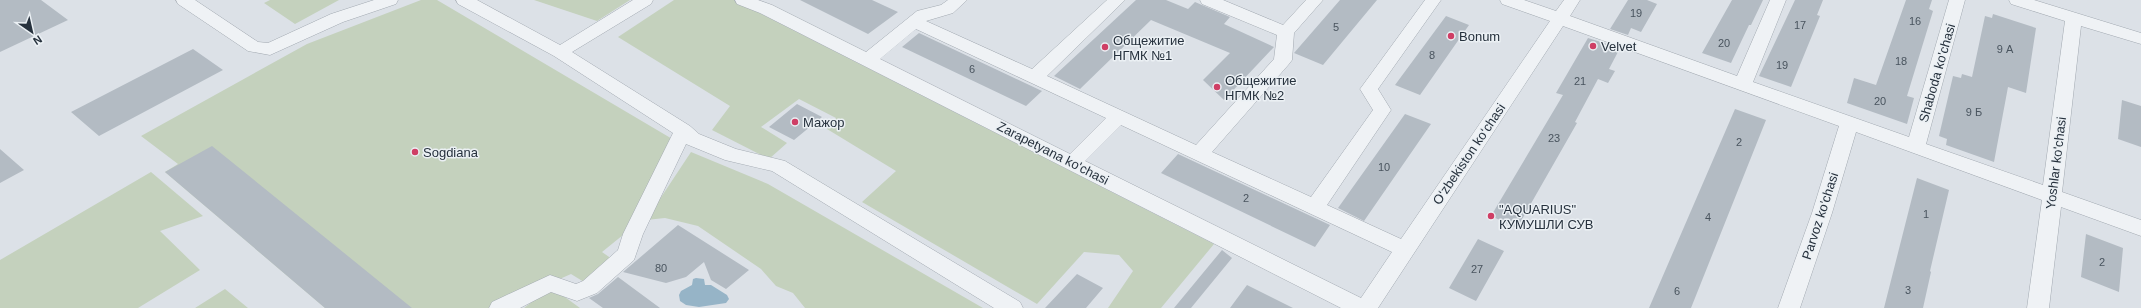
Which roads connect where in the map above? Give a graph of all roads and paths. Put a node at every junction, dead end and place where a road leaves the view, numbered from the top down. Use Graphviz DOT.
graph roads {
  1 [pos="184,0"];
  2 [pos="390,0"];
  3 [pos="464,0"];
  4 [pos="645,0"];
  5 [pos="743,0"];
  6 [pos="959,0"];
  7 [pos="1117,0"];
  8 [pos="1208,0"];
  9 [pos="1315,0"];
  10 [pos="1432,0"];
  11 [pos="1508,0"];
  12 [pos="1572,0"];
  13 [pos="1778,0"];
  14 [pos="1957,0"];
  15 [pos="2017,0"];
  16 [pos="772,4"];
  17 [pos="1560,18"];
  18 [pos="2074,18"];
  19 [pos="915,22"];
  20 [pos="1286,32"];
  21 [pos="2141,40"];
  22 [pos="560,52"];
  23 [pos="867,60"];
  24 [pos="1034,78"];
  25 [pos="1743,84"];
  26 [pos="1118,117"];
  27 [pos="1849,122"];
  28 [pos="684,131"];
  29 [pos="1916,146"];
  30 [pos="1199,154"];
  31 [pos="1072,163"];
  32 [pos="2052,196"];
  33 [pos="1314,208"];
  34 [pos="2141,228"];
  35 [pos="1406,250"];
  36 [pos="500,308"];
  37 [pos="1012,308"];
  38 [pos="1361,308"];
  39 [pos="1366,308"];
  40 [pos="1790,308"];
  41 [pos="2038,308"];
  1 -- 2 [label="street"];
  3 -- 22 [label="street"];
  4 -- 22 [label="street"];
  5 -- 16 [label="street, Zarapetyana ko'chasi"];
  6 -- 19 [label="street"];
  7 -- 24 [label="street"];
  8 -- 20 [label="street"];
  9 -- 20 [label="street"];
  10 -- 33 [label="street"];
  11 -- 17 [label="street"];
  12 -- 17 [label="street, O‘zbekiston ko‘chasi"];
  13 -- 25 [label="street"];
  14 -- 29 [label="street, Shaboda ko'chasi"];
  15 -- 18 [label="street"];
  16 -- 23 [label="street, Zarapetyana ko'chasi"];
  17 -- 25 [label="street"];
  17 -- 35 [label="street, O‘zbekiston ko‘chasi"];
  18 -- 21 [label="street"];
  18 -- 32 [label="street, Yoshlar ko'chasi"];
  19 -- 23 [label="street"];
  19 -- 24 [label="street"];
  20 -- 30 [label="street"];
  22 -- 28 [label="street"];
  23 -- 31 [label="street, Zarapetyana ko'chasi"];
  24 -- 26 [label="street"];
  25 -- 27 [label="street"];
  26 -- 30 [label="street"];
  26 -- 31 [label="street"];
  27 -- 29 [label="street"];
  27 -- 40 [label="street, Parvoz ko'chasi"];
  28 -- 36 [label="street"];
  28 -- 37 [label="street"];
  29 -- 32 [label="street"];
  30 -- 33 [label="street"];
  31 -- 38 [label="street, Zarapetyana ko'chasi"];
  32 -- 34 [label="street"];
  32 -- 41 [label="street, Yoshlar ko'chasi"];
  33 -- 35 [label="street"];
  35 -- 39 [label="street, O‘zbekiston ko‘chasi"];
}
